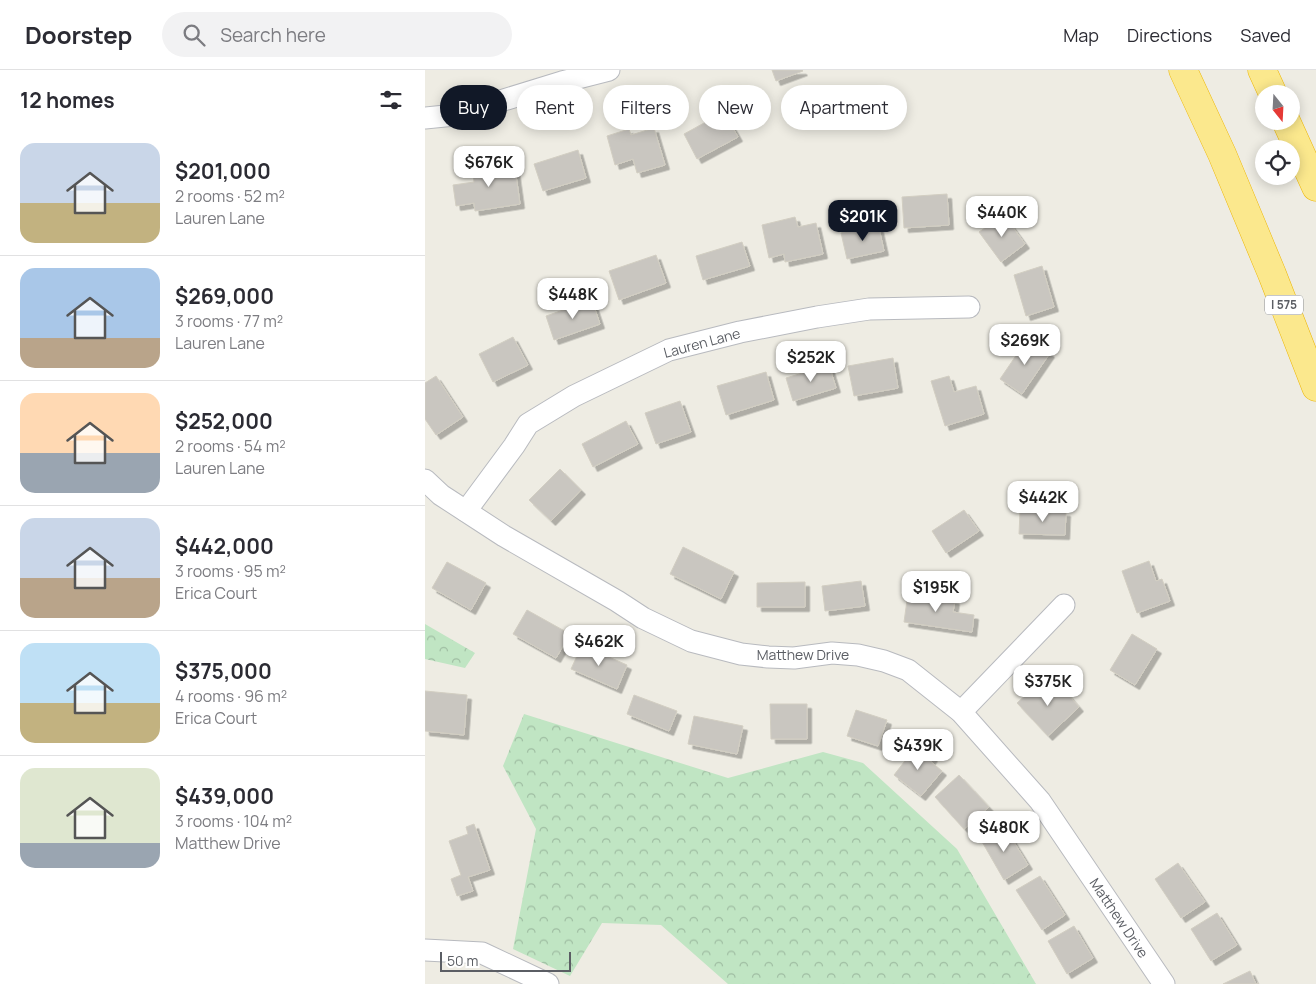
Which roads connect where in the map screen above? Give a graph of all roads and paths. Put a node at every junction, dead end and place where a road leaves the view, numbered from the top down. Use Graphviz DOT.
graph roads {
  1 [pos="609,70"];
  2 [pos="1163,70"];
  3 [pos="1183,70"];
  4 [pos="1262,70"];
  5 [pos="1269,85"];
  6 [pos="425,118"];
  7 [pos="1290,130"];
  8 [pos="1316,187"];
  9 [pos="1251,223"];
  10 [pos="969,307"];
  11 [pos="1316,387"];
  12 [pos="425,480"];
  13 [pos="466,511"];
  14 [pos="1064,605"];
  15 [pos="961,712"];
  16 [pos="425,950"];
  17 [pos="548,984"];
  18 [pos="1164,984"];
  1 -- 6 [label="street"];
  2 -- 9 [label="highway"];
  3 -- 9 [label="highway, I 575"];
  4 -- 5 [label="highway"];
  7 -- 8 [label="highway"];
  9 -- 11 [label="highway, I 575"];
  10 -- 13 [label="street, Lauren Lane"];
  12 -- 13 [label="street, Matthew Drive"];
  13 -- 15 [label="street, Matthew Drive"];
  14 -- 15 [label="street"];
  15 -- 18 [label="street, Matthew Drive"];
  16 -- 17 [label="street"];
}
